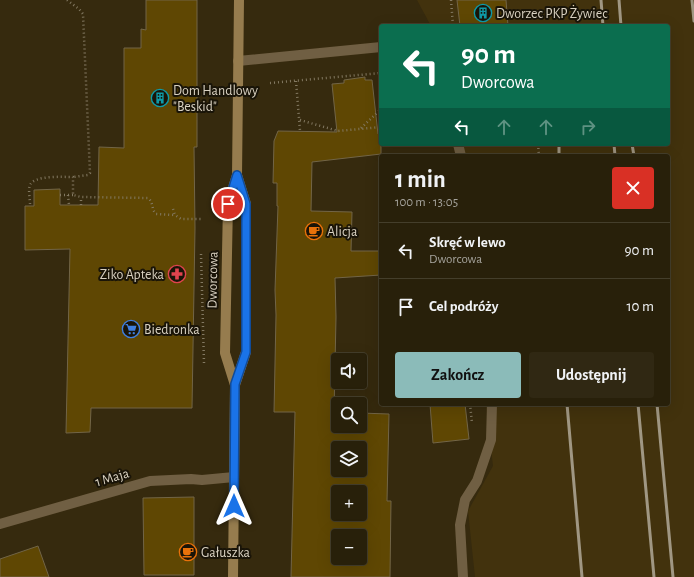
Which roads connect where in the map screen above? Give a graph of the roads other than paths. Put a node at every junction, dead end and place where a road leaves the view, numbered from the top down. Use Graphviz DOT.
graph roads {
  1 [pos="239,0"];
  2 [pos="379,47"];
  3 [pos="238,60"];
  4 [pos="237,175"];
  5 [pos="235,384"];
  6 [pos="492,406"];
  7 [pos="234,477"];
  8 [pos="0,524"];
  9 [pos="233,577"];
  10 [pos="463,577"];
  1 -- 3 [label="street, Dworcowa"];
  2 -- 3 [label="street"];
  3 -- 4 [label="street, Dworcowa"];
  4 -- 5 [label="street, Dworcowa"];
  4 -- 5 [label="street, Dworcowa"];
  5 -- 7 [label="street, Dworcowa"];
  6 -- 10 [label="street"];
  7 -- 8 [label="street, 1 Maja"];
  7 -- 9 [label="street, Dworcowa"];
}
